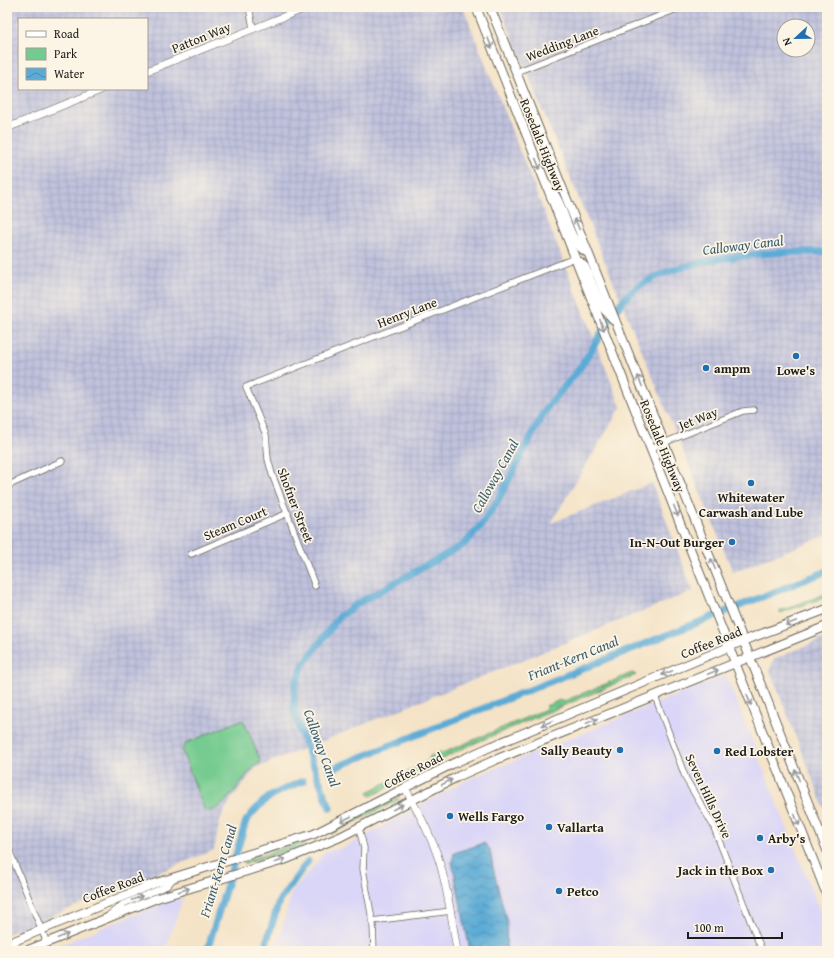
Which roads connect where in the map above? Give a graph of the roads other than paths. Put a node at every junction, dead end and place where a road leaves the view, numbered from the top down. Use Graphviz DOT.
graph roads {
  1 [pos="249,7"];
  2 [pos="308,7"];
  3 [pos="476,7"];
  4 [pos="490,7"];
  5 [pos="682,7"];
  6 [pos="253,28"];
  7 [pos="148,71"];
  8 [pos="516,72"];
  9 [pos="101,90"];
  10 [pos="7,128"];
  11 [pos="545,183"];
  12 [pos="588,253"];
  13 [pos="575,258"];
  14 [pos="599,309"];
  15 [pos="617,323"];
  16 [pos="246,387"];
  17 [pos="754,410"];
  18 [pos="665,443"];
  19 [pos="651,448"];
  20 [pos="62,461"];
  21 [pos="7,486"];
  22 [pos="288,513"];
  23 [pos="191,554"];
  24 [pos="315,586"];
  25 [pos="827,609"];
  26 [pos="827,626"];
  27 [pos="743,641"];
  28 [pos="729,647"];
  29 [pos="750,657"];
  30 [pos="734,663"];
  31 [pos="655,696"];
  32 [pos="405,788"];
  33 [pos="412,800"];
  34 [pos="359,828"];
  35 [pos="7,845"];
  36 [pos="827,850"];
  37 [pos="173,878"];
  38 [pos="827,895"];
  39 [pos="451,911"];
  40 [pos="105,919"];
  41 [pos="372,921"];
  42 [pos="41,930"];
  43 [pos="46,943"];
  44 [pos="7,944"];
  45 [pos="26,951"];
  46 [pos="374,951"];
  47 [pos="457,951"];
  48 [pos="762,951"];
  1 -- 6 [label="street"];
  2 -- 6 [label="street, Patton Way"];
  3 -- 11 [label="main road, Rosedale Highway, one-way"];
  4 -- 8 [label="main road, Rosedale Highway"];
  5 -- 8 [label="street, Wedding Lane"];
  6 -- 7 [label="street, Patton Way"];
  12 -- 8 [label="main road, Rosedale Highway, one-way"];
  9 -- 10 [label="street"];
  11 -- 12 [label="main road"];
  11 -- 13 [label="main road, Rosedale Highway"];
  12 -- 15 [label="main road, Rosedale Highway"];
  13 -- 14 [label="main road, Rosedale Highway"];
  13 -- 16 [label="street, Henry Lane"];
  14 -- 15 [label="main road"];
  14 -- 19 [label="main road, Rosedale Highway, one-way"];
  18 -- 15 [label="main road, Rosedale Highway, one-way"];
  16 -- 22 [label="street, Shofner Street"];
  17 -- 18 [label="street, Jet Way"];
  18 -- 19 [label="street, Jet Way"];
  27 -- 18 [label="main road, Rosedale Highway, one-way"];
  19 -- 28 [label="main road, Rosedale Highway, one-way"];
  20 -- 21 [label="street"];
  22 -- 23 [label="street, Steam Court"];
  22 -- 24 [label="street, Shofner Street"];
  25 -- 27 [label="main road, Coffee Road, one-way"];
  26 -- 29 [label="main road, Coffee Road"];
  27 -- 28 [label="main road, Coffee Road"];
  27 -- 29 [label="main road, Rosedale Highway"];
  28 -- 30 [label="main road, Rosedale Highway"];
  28 -- 32 [label="main road, Coffee Road, one-way"];
  29 -- 30 [label="main road, Coffee Road"];
  36 -- 29 [label="main road, Rosedale Highway, one-way"];
  31 -- 30 [label="main road, Coffee Road, one-way"];
  30 -- 38 [label="main road, Rosedale Highway, one-way"];
  33 -- 31 [label="main road, Coffee Road, one-way"];
  31 -- 48 [label="street, Seven Hills Drive"];
  32 -- 33 [label="street"];
  32 -- 37 [label="main road, Coffee Road, one-way"];
  34 -- 33 [label="main road, Coffee Road, one-way"];
  33 -- 39 [label="street"];
  40 -- 34 [label="main road, Coffee Road, one-way"];
  34 -- 41 [label="street"];
  35 -- 42 [label="street"];
  40 -- 37 [label="street, one-way"];
  37 -- 42 [label="main road, Coffee Road"];
  39 -- 41 [label="street"];
  39 -- 47 [label="street"];
  43 -- 40 [label="main road, Coffee Road, one-way"];
  41 -- 46 [label="street"];
  42 -- 43 [label="street"];
  42 -- 44 [label="main road, Coffee Road"];
  43 -- 45 [label="main road, Coffee Road"];
}
